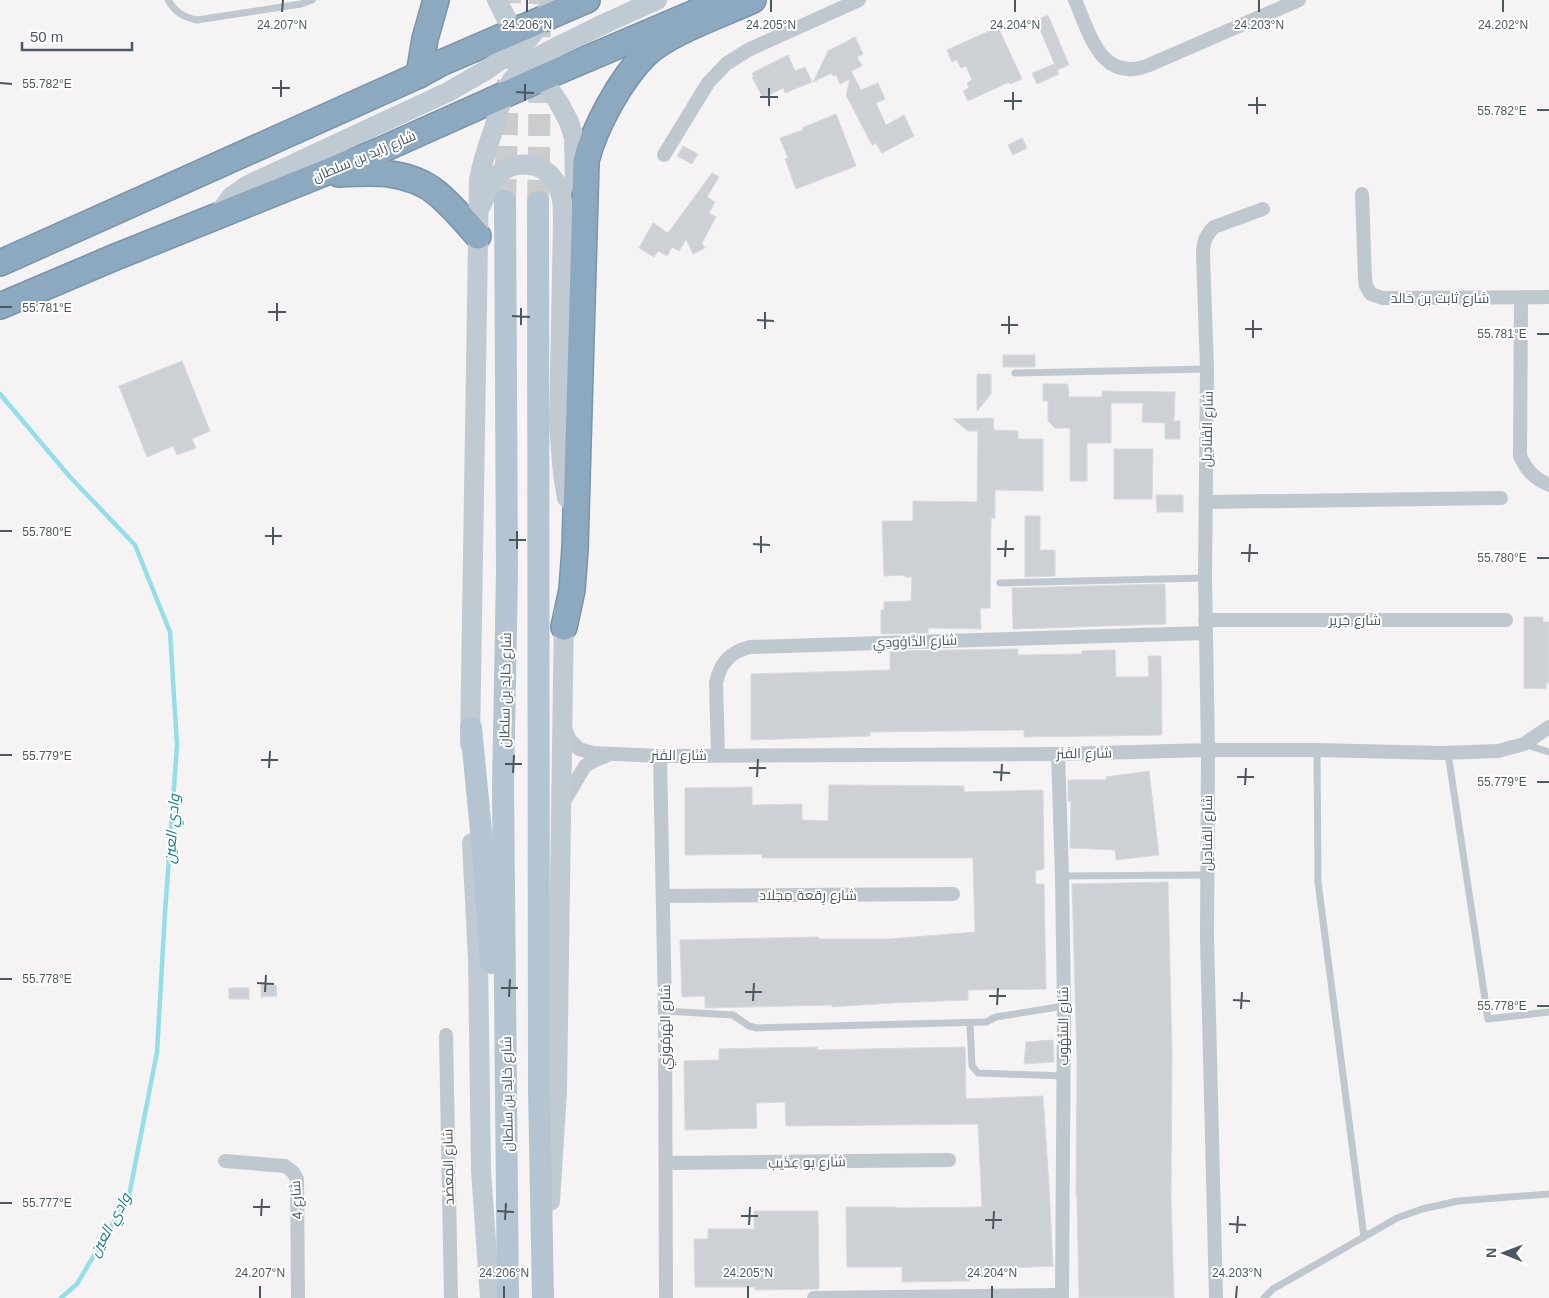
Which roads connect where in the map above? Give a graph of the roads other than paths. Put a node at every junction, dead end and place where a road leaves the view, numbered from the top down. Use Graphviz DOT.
graph roads {
  1 [pos="168,0"];
  2 [pos="312,0"];
  3 [pos="436,0"];
  4 [pos="497,0"];
  5 [pos="587,0"];
  6 [pos="657,0"];
  7 [pos="725,0"];
  8 [pos="753,0"];
  9 [pos="859,0"];
  10 [pos="1075,0"];
  11 [pos="1299,0"];
  12 [pos="548,10"];
  13 [pos="526,55"];
  14 [pos="419,75"];
  15 [pos="504,95"];
  16 [pos="664,155"];
  17 [pos="321,174"];
  18 [pos="1362,194"];
  19 [pos="505,201"];
  20 [pos="538,202"];
  21 [pos="1263,209"];
  22 [pos="479,212"];
  23 [pos="216,217"];
  24 [pos="478,236"];
  25 [pos="0,264"];
  26 [pos="1521,297"];
  27 [pos="1549,297"];
  28 [pos="0,306"];
  29 [pos="1207,369"];
  30 [pos="1014,373"];
  31 [pos="1549,485"];
  32 [pos="567,498"];
  33 [pos="1501,498"];
  34 [pos="1206,502"];
  35 [pos="1205,578"];
  36 [pos="1000,583"];
  37 [pos="1506,620"];
  38 [pos="1206,626"];
  39 [pos="564,627"];
  40 [pos="562,722"];
  41 [pos="1549,727"];
  42 [pos="471,728"];
  43 [pos="1524,744"];
  44 [pos="1208,750"];
  45 [pos="1317,750"];
  46 [pos="1448,752"];
  47 [pos="1549,752"];
  48 [pos="612,754"];
  49 [pos="1058,754"];
  50 [pos="660,756"];
  51 [pos="718,756"];
  52 [pos="562,806"];
  53 [pos="1207,875"];
  54 [pos="1062,876"];
  55 [pos="953,894"];
  56 [pos="663,896"];
  57 [pos="1064,1006"];
  58 [pos="665,1011"];
  59 [pos="1549,1012"];
  60 [pos="970,1023"];
  61 [pos="446,1036"];
  62 [pos="1063,1076"];
  63 [pos="949,1160"];
  64 [pos="225,1162"];
  65 [pos="666,1163"];
  66 [pos="1549,1194"];
  67 [pos="1364,1237"];
  68 [pos="508,1266"];
  69 [pos="1062,1297"];
  70 [pos="298,1298"];
  71 [pos="451,1298"];
  72 [pos="490,1298"];
  73 [pos="508,1298"];
  74 [pos="544,1298"];
  75 [pos="666,1298"];
  76 [pos="814,1298"];
  77 [pos="1216,1298"];
  78 [pos="1264,1298"];
  1 -- 2 [label="lane"];
  3 -- 14 [label="highway"];
  4 -- 13 [label="main road"];
  5 -- 12 [label="highway, شارع زايد بن سلطان"];
  6 -- 13 [label="main road"];
  7 -- 13 [label="highway, شارع زايد بن سلطان"];
  8 -- 39 [label="highway"];
  9 -- 16 [label="street"];
  10 -- 11 [label="street"];
  12 -- 13 [label="highway, شارع زايد بن سلطان"];
  13 -- 14 [label="highway, شارع زايد بن سلطان"];
  13 -- 15 [label="highway, شارع زايد بن سلطان"];
  13 -- 23 [label="main road"];
  13 -- 32 [label="main road"];
  14 -- 25 [label="highway, شارع زايد بن سلطان"];
  15 -- 17 [label="highway, شارع زايد بن سلطان"];
  15 -- 22 [label="main road"];
  17 -- 23 [label="highway, شارع زايد بن سلطان"];
  17 -- 24 [label="highway"];
  18 -- 26 [label="street, شارع ثابت بن خالد"];
  19 -- 68 [label="main road, شارع خالِد بن سلطان"];
  20 -- 74 [label="main road"];
  21 -- 29 [label="street, شارع القَنادِيل"];
  22 -- 24 [label="main road"];
  22 -- 32 [label="main road"];
  23 -- 28 [label="highway, شارع زايد بن سلطان"];
  24 -- 42 [label="main road"];
  26 -- 27 [label="street, شارع ثابت بن خالد"];
  26 -- 31 [label="street"];
  29 -- 30 [label="lane"];
  29 -- 34 [label="street, شارع القَنادِيل"];
  32 -- 39 [label="main road"];
  33 -- 34 [label="street"];
  34 -- 35 [label="street, شارع القَنادِيل"];
  35 -- 36 [label="lane"];
  35 -- 38 [label="street, شارع القَنادِيل"];
  37 -- 38 [label="street, شارع جَرير"];
  38 -- 44 [label="street, شارع القَنادِيل"];
  38 -- 51 [label="street, شارع الدَّاوُودِي"];
  39 -- 40 [label="main road"];
  40 -- 48 [label="street, شارع الفَنَر"];
  40 -- 52 [label="main road"];
  41 -- 43 [label="street, شارع الفَنَر"];
  42 -- 68 [label="main road"];
  42 -- 72 [label="main road"];
  43 -- 46 [label="street, شارع الفَنَر"];
  43 -- 47 [label="lane"];
  44 -- 45 [label="street, شارع الفَنَر"];
  44 -- 49 [label="street, شارع الفَنَر"];
  44 -- 53 [label="street, شارع القَنادِيل"];
  45 -- 46 [label="street, شارع الفَنَر"];
  45 -- 67 [label="lane"];
  46 -- 59 [label="lane"];
  48 -- 50 [label="street, شارع الفَنَر"];
  48 -- 52 [label="street, شارع الفَنَر"];
  49 -- 51 [label="street, شارع الفَنَر"];
  49 -- 54 [label="street, شارع السُّهُوب"];
  50 -- 51 [label="street, شارع الفَنَر"];
  50 -- 56 [label="street, شارع الهَرمُوزي"];
  52 -- 74 [label="main road"];
  53 -- 54 [label="lane"];
  53 -- 77 [label="street, شارع القَنادِيل"];
  54 -- 57 [label="street, شارع السُّهُوب"];
  55 -- 56 [label="street, شارع رِقعة مِجلاد"];
  56 -- 58 [label="street, شارع الهَرمُوزي"];
  57 -- 60 [label="lane"];
  57 -- 62 [label="street, شارع السُّهُوب"];
  58 -- 60 [label="lane"];
  58 -- 65 [label="street, شارع الهَرمُوزي"];
  60 -- 62 [label="lane"];
  61 -- 71 [label="street, شارع المِعضَد"];
  62 -- 69 [label="street, شارع السُّهُوب"];
  63 -- 65 [label="street, شارع يو عِذَيب"];
  64 -- 70 [label="street, شارع 4"];
  65 -- 75 [label="street, شارع الهَرمُوزي"];
  66 -- 67 [label="lane"];
  67 -- 78 [label="lane"];
  68 -- 73 [label="main road, شارع خالِد بن سلطان"];
  69 -- 76 [label="street"];
}
